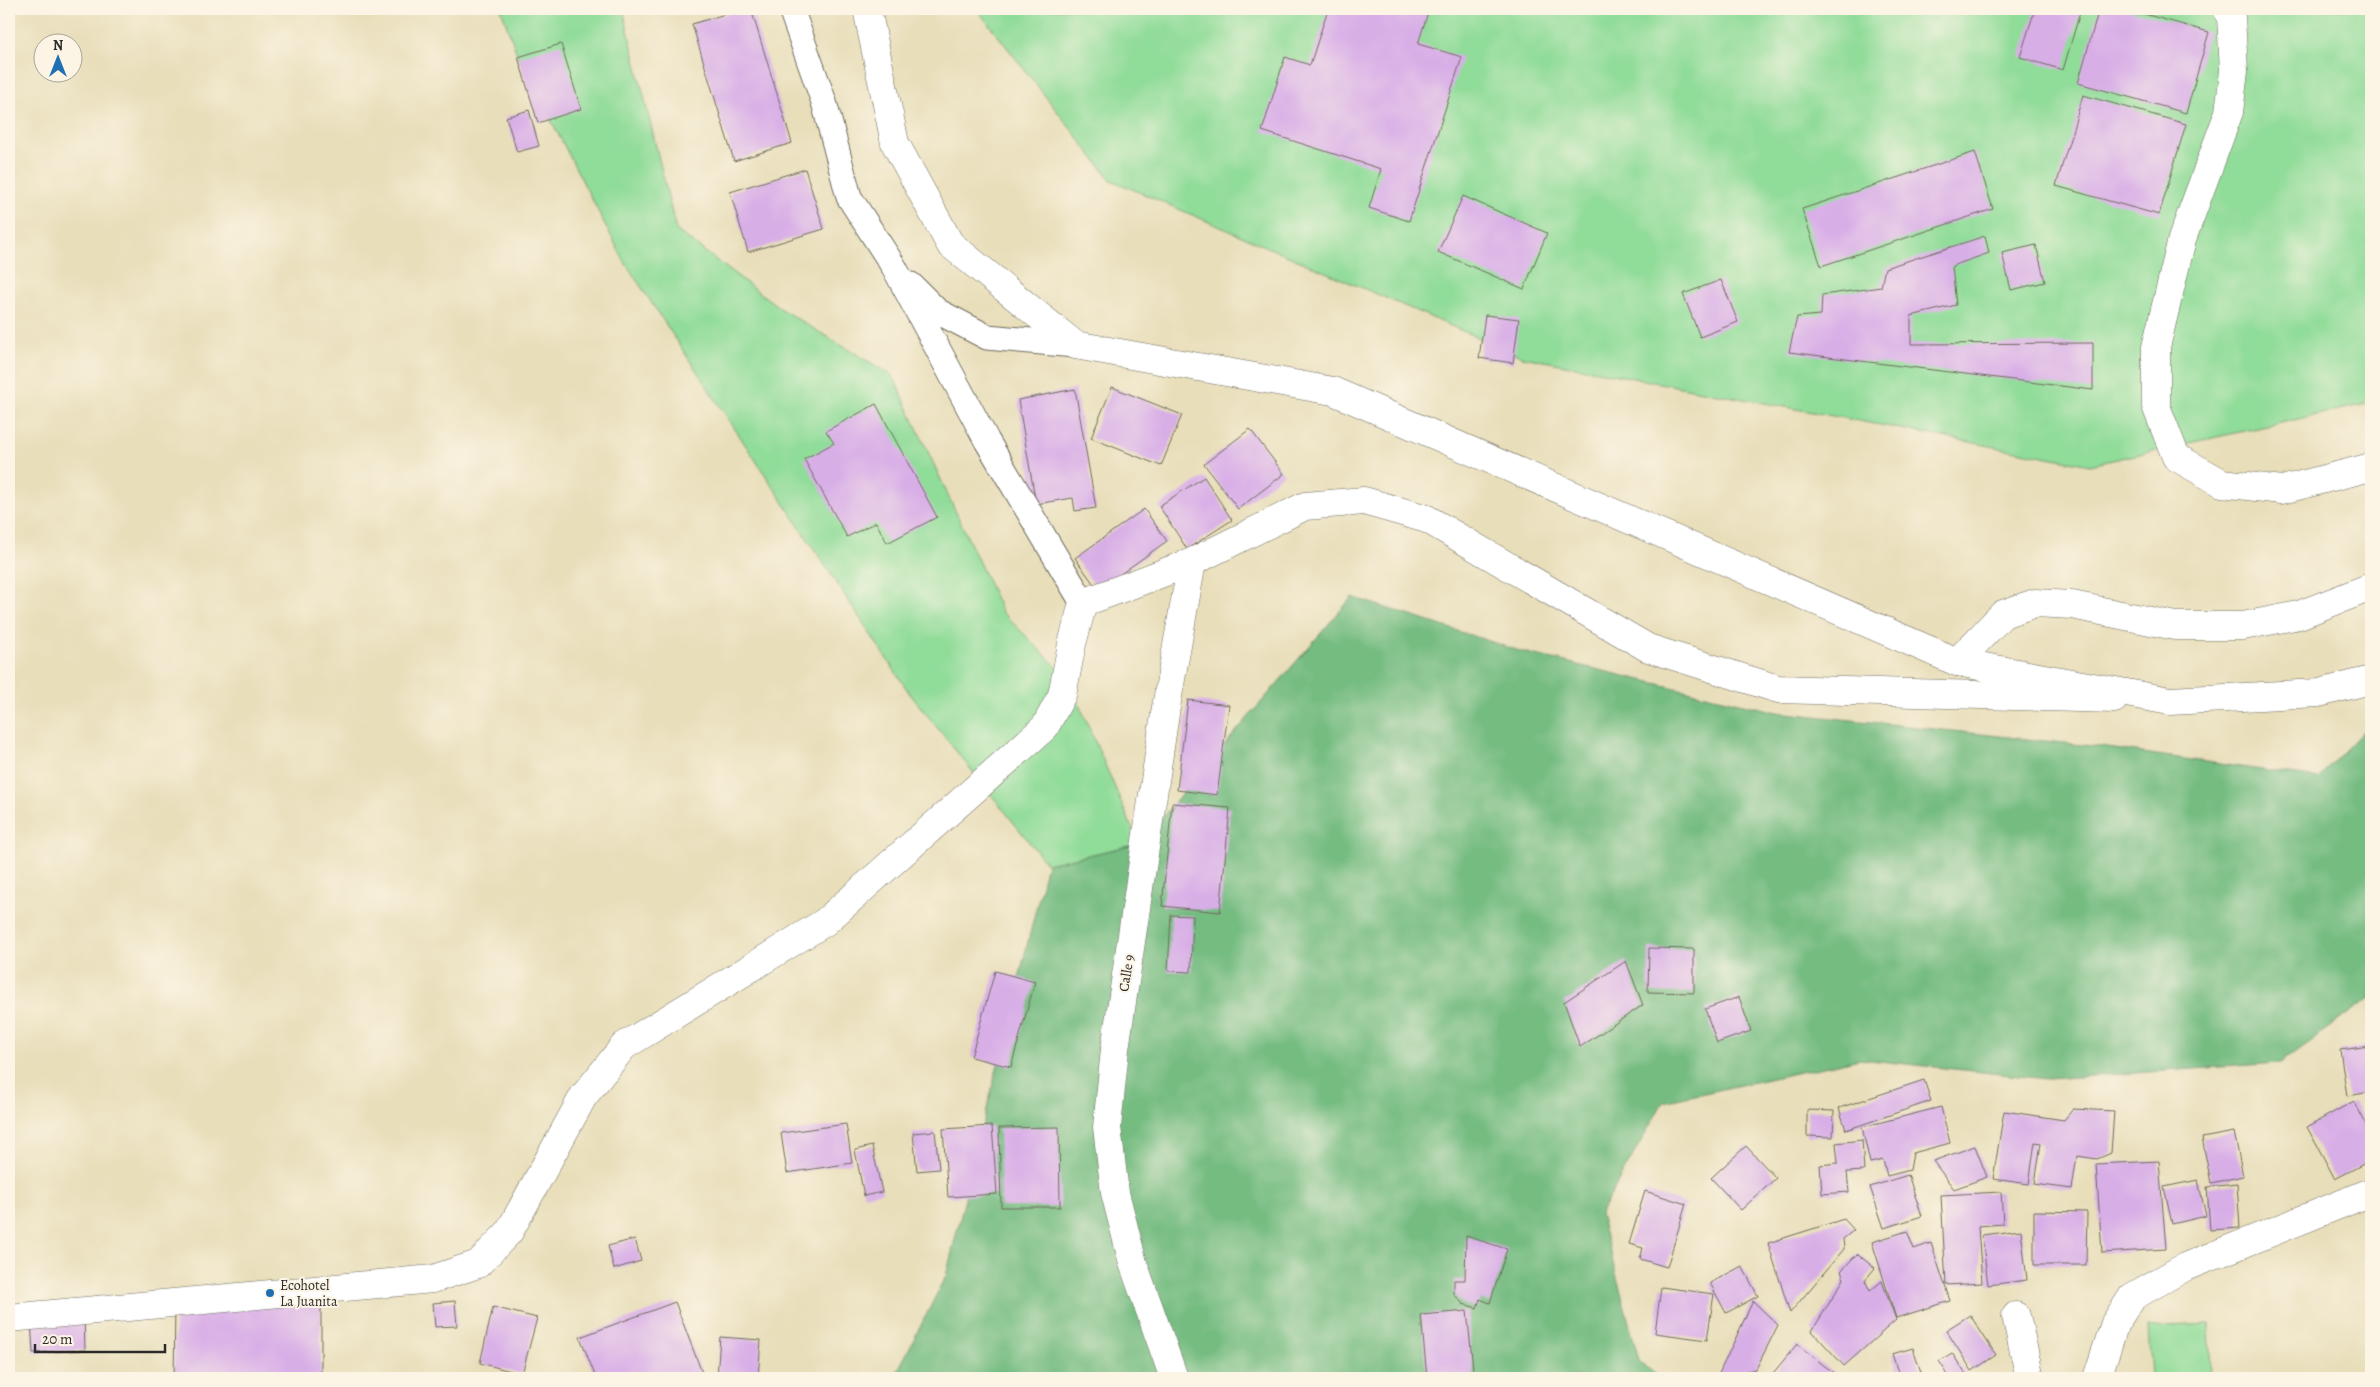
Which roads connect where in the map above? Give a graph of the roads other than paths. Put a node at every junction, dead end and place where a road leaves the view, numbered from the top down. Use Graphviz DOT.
graph roads {
  1 [pos="790,9"];
  2 [pos="867,9"];
  3 [pos="2227,9"];
  4 [pos="894,268"];
  5 [pos="1075,345"];
  6 [pos="2371,466"];
  7 [pos="1192,562"];
  8 [pos="2371,587"];
  9 [pos="1083,603"];
  10 [pos="1956,662"];
  11 [pos="2371,680"];
  12 [pos="2170,701"];
  13 [pos="2371,1192"];
  14 [pos="2016,1316"];
  15 [pos="9,1318"];
  16 [pos="1174,1378"];
  17 [pos="2030,1378"];
  18 [pos="2097,1378"];
  1 -- 4 [label="lane"];
  2 -- 5 [label="street"];
  3 -- 6 [label="street"];
  4 -- 5 [label="lane"];
  4 -- 9 [label="lane"];
  5 -- 10 [label="street"];
  7 -- 9 [label="street"];
  7 -- 12 [label="street"];
  7 -- 16 [label="street, Calle 9"];
  8 -- 10 [label="street"];
  9 -- 15 [label="street"];
  10 -- 12 [label="street"];
  11 -- 12 [label="street"];
  13 -- 18 [label="street"];
  14 -- 17 [label="street"];
}
